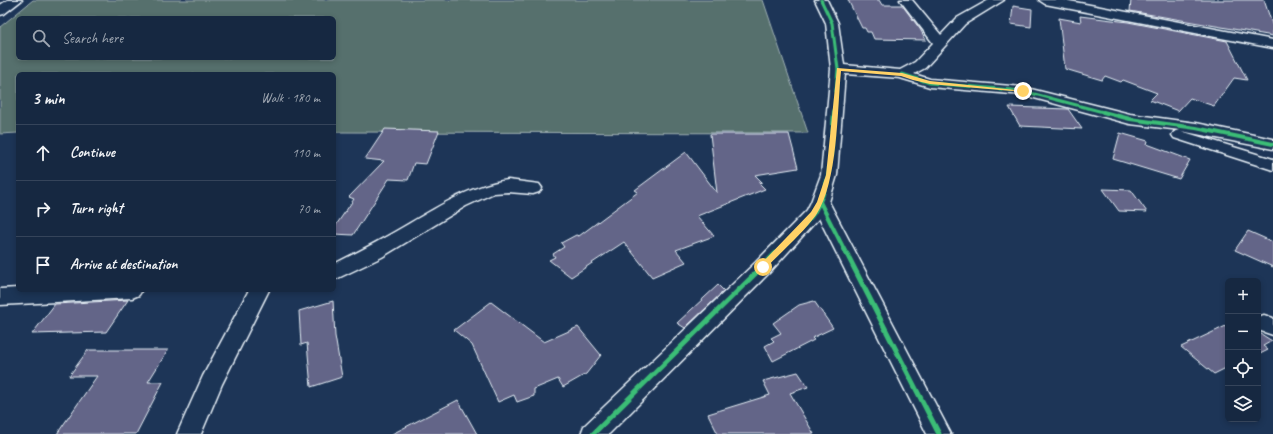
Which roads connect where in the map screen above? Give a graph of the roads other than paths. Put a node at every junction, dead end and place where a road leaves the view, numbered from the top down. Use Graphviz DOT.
graph roads {
  1 [pos="16,0"];
  2 [pos="821,0"];
  3 [pos="906,0"];
  4 [pos="998,0"];
  5 [pos="1045,0"];
  6 [pos="0,11"];
  7 [pos="941,44"];
  8 [pos="1273,44"];
  9 [pos="838,69"];
  10 [pos="902,74"];
  11 [pos="1130,119"];
  12 [pos="1273,144"];
  13 [pos="1273,165"];
  14 [pos="532,188"];
  15 [pos="820,202"];
  16 [pos="336,272"];
  17 [pos="82,292"];
  18 [pos="258,292"];
  19 [pos="6,295"];
  20 [pos="189,434"];
  21 [pos="593,434"];
  22 [pos="939,434"];
  1 -- 6 [label="street"];
  2 -- 9 [label="street"];
  3 -- 7 [label="street"];
  4 -- 7 [label="street"];
  5 -- 8 [label="street"];
  7 -- 10 [label="street"];
  9 -- 10 [label="street"];
  9 -- 15 [label="street"];
  10 -- 11 [label="street"];
  11 -- 12 [label="street"];
  11 -- 13 [label="street"];
  14 -- 16 [label="street"];
  15 -- 21 [label="street"];
  15 -- 22 [label="street"];
  17 -- 19 [label="street"];
  18 -- 20 [label="street"];
}
